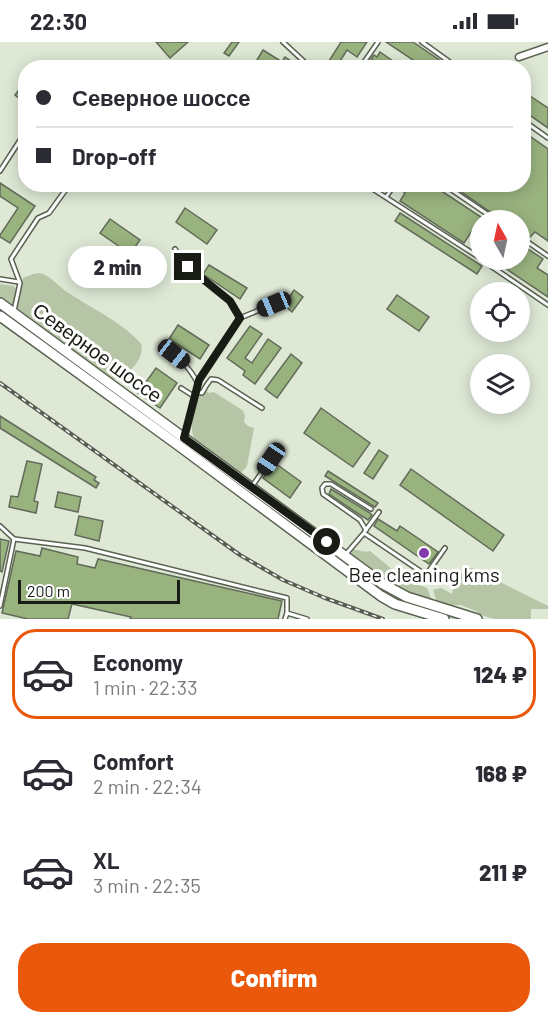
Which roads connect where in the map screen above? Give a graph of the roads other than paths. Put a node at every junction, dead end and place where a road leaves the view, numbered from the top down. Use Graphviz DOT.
graph roads {
  1 [pos="283,42"];
  2 [pos="378,42"];
  3 [pos="422,42"];
  4 [pos="548,47"];
  5 [pos="519,57"];
  6 [pos="302,60"];
  7 [pos="366,60"];
  8 [pos="447,60"];
  9 [pos="531,126"];
  10 [pos="548,138"];
  11 [pos="18,143"];
  12 [pos="0,171"];
  13 [pos="64,192"];
  14 [pos="378,192"];
  15 [pos="389,192"];
  16 [pos="455,192"];
  17 [pos="386,197"];
  18 [pos="481,210"];
  19 [pos="530,244"];
  20 [pos="175,249"];
  21 [pos="470,252"];
  22 [pos="548,256"];
  23 [pos="497,270"];
  24 [pos="0,279"];
  25 [pos="20,283"];
  26 [pos="277,300"];
  27 [pos="0,303"];
  28 [pos="548,305"];
  29 [pos="13,313"];
  30 [pos="0,316"];
  31 [pos="240,318"];
  32 [pos="164,346"];
  33 [pos="198,384"];
  34 [pos="181,388"];
  35 [pos="196,392"];
  36 [pos="195,398"];
  37 [pos="262,408"];
  38 [pos="181,441"];
  39 [pos="271,459"];
  40 [pos="252,487"];
  41 [pos="370,509"];
  42 [pos="379,512"];
  43 [pos="0,526"];
  44 [pos="365,531"];
  45 [pos="14,539"];
  46 [pos="446,548"];
  47 [pos="342,560"];
  48 [pos="0,606"];
  49 [pos="287,613"];
  50 [pos="285,619"];
  51 [pos="307,619"];
  52 [pos="444,619"];
  53 [pos="477,619"];
  1 -- 6 [label="lane"];
  2 -- 7 [label="lane"];
  3 -- 8 [label="lane"];
  4 -- 5 [label="street"];
  9 -- 10 [label="lane"];
  11 -- 12 [label="lane"];
  13 -- 25 [label="lane"];
  14 -- 17 [label="lane"];
  15 -- 17 [label="lane"];
  16 -- 18 [label="lane"];
  17 -- 21 [label="lane"];
  19 -- 22 [label="lane"];
  20 -- 31 [label="lane"];
  23 -- 28 [label="lane"];
  24 -- 25 [label="lane"];
  25 -- 29 [label="lane"];
  26 -- 31 [label="lane"];
  27 -- 29 [label="main road, Северное шоссе"];
  29 -- 38 [label="main road, Северное шоссе"];
  30 -- 38 [label="main road, Северное шоссе"];
  31 -- 33 [label="lane"];
  32 -- 33 [label="lane"];
  33 -- 35 [label="lane"];
  34 -- 36 [label="lane"];
  35 -- 36 [label="lane"];
  35 -- 37 [label="lane"];
  36 -- 38 [label="lane"];
  38 -- 40 [label="main road, Северное шоссе"];
  38 -- 47 [label="main road, Северное шоссе"];
  39 -- 40 [label="lane"];
  40 -- 47 [label="main road, Северное шоссе"];
  41 -- 44 [label="lane"];
  42 -- 44 [label="lane"];
  43 -- 45 [label="lane"];
  44 -- 46 [label="lane"];
  44 -- 47 [label="lane"];
  45 -- 48 [label="lane"];
  45 -- 49 [label="lane"];
  47 -- 52 [label="main road, Северное шоссе"];
  47 -- 53 [label="main road, Северное шоссе"];
  49 -- 50 [label="lane"];
  49 -- 51 [label="lane"];
}
